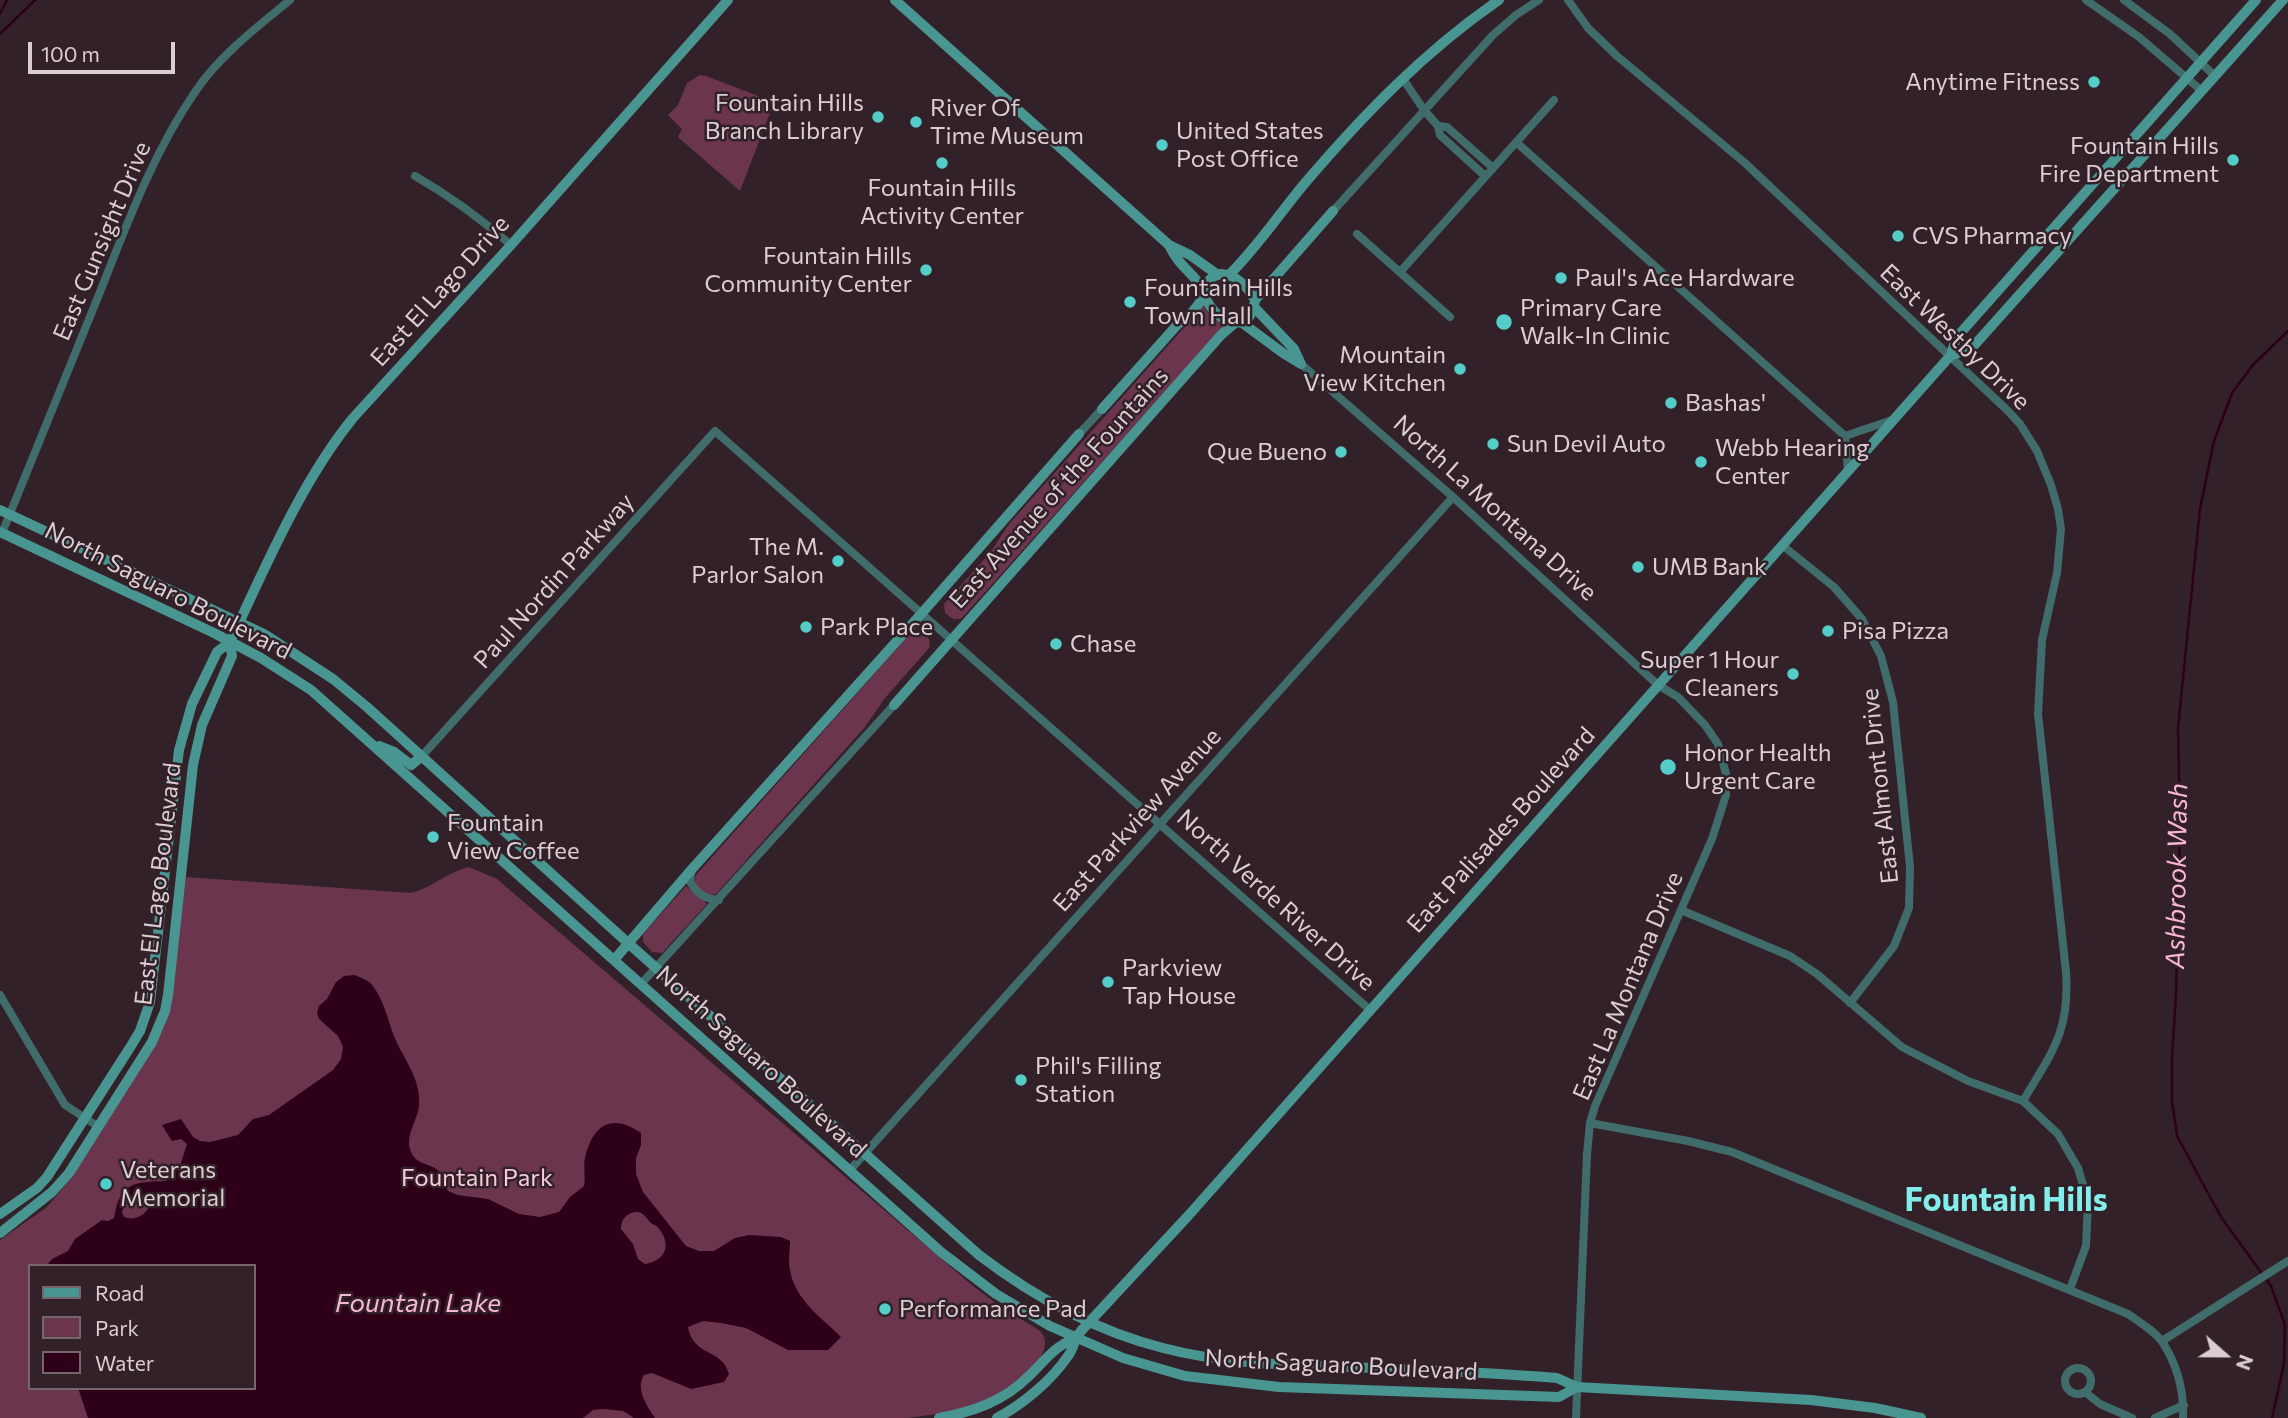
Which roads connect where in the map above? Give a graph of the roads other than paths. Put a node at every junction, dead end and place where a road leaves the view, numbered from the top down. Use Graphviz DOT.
graph roads {
  1 [pos="290,0"];
  2 [pos="728,0"];
  3 [pos="895,0"];
  4 [pos="1500,0"];
  5 [pos="1539,0"];
  6 [pos="1568,0"];
  7 [pos="2086,0"];
  8 [pos="2124,0"];
  9 [pos="2256,0"];
  10 [pos="2283,0"];
  11 [pos="2201,61"];
  12 [pos="2215,76"];
  13 [pos="2187,78"];
  14 [pos="1403,79"];
  15 [pos="2202,91"];
  16 [pos="1554,100"];
  17 [pos="1424,110"];
  18 [pos="1438,126"];
  19 [pos="1465,142"];
  20 [pos="1516,142"];
  21 [pos="1457,150"];
  22 [pos="1492,167"];
  23 [pos="415,176"];
  24 [pos="1485,176"];
  25 [pos="1333,211"];
  26 [pos="1357,234"];
  27 [pos="511,245"];
  28 [pos="1168,246"];
  29 [pos="1400,272"];
  30 [pos="1230,274"];
  31 [pos="1218,275"];
  32 [pos="1204,293"];
  33 [pos="1255,304"];
  34 [pos="1450,317"];
  35 [pos="1238,322"];
  36 [pos="1951,355"];
  37 [pos="1301,364"];
  38 [pos="1102,409"];
  39 [pos="1895,418"];
  40 [pos="715,431"];
  41 [pos="1079,434"];
  42 [pos="1845,436"];
  43 [pos="1848,472"];
  44 [pos="1452,497"];
  45 [pos="5,512"];
  46 [pos="1,533"];
  47 [pos="1782,545"];
  48 [pos="922,613"];
  49 [pos="240,622"];
  50 [pos="952,639"];
  51 [pos="230,642"];
  52 [pos="1658,685"];
  53 [pos="213,695"];
  54 [pos="894,705"];
  55 [pos="370,742"];
  56 [pos="421,757"];
  57 [pos="173,797"];
  58 [pos="1161,822"];
  59 [pos="692,869"];
  60 [pos="163,890"];
  61 [pos="179,891"];
  62 [pos="719,900"];
  63 [pos="1681,910"];
  64 [pos="628,943"];
  65 [pos="614,960"];
  66 [pos="657,968"];
  67 [pos="641,984"];
  68 [pos="0,995"];
  69 [pos="1850,1003"];
  70 [pos="1370,1010"];
  71 [pos="2023,1101"];
  72 [pos="86,1118"];
  73 [pos="1590,1123"];
  74 [pos="99,1127"];
  75 [pos="865,1153"];
  76 [pos="850,1170"];
  77 [pos="0,1214"];
  78 [pos="0,1233"];
  79 [pos="2288,1261"];
  80 [pos="2070,1289"];
  81 [pos="1090,1322"];
  82 [pos="1078,1334"];
  83 [pos="2162,1342"];
  84 [pos="1577,1387"];
  85 [pos="2085,1392"];
  86 [pos="2183,1405"];
  87 [pos="939,1418"];
  88 [pos="999,1418"];
  89 [pos="1576,1418"];
  90 [pos="1921,1418"];
  91 [pos="2132,1418"];
  92 [pos="2155,1418"];
  93 [pos="2183,1418"];
  1 -- 45 [label="street, East Gunsight Drive"];
  2 -- 27 [label="street, East El Lago Drive"];
  3 -- 28 [label="street"];
  4 -- 14 [label="street"];
  5 -- 17 [label="street"];
  6 -- 36 [label="street, East Westby Drive"];
  7 -- 13 [label="street"];
  8 -- 11 [label="street"];
  9 -- 11 [label="street, East Palisades Boulevard"];
  10 -- 12 [label="street, East Palisades Boulevard"];
  11 -- 12 [label="street"];
  11 -- 13 [label="street, East Palisades Boulevard"];
  12 -- 15 [label="street, East Palisades Boulevard"];
  13 -- 15 [label="street"];
  13 -- 36 [label="street, East Palisades Boulevard"];
  14 -- 17 [label="street"];
  14 -- 30 [label="street"];
  15 -- 36 [label="street, East Palisades Boulevard"];
  16 -- 20 [label="street"];
  17 -- 18 [label="street"];
  17 -- 25 [label="street"];
  18 -- 19 [label="street"];
  18 -- 21 [label="street"];
  19 -- 21 [label="street"];
  19 -- 22 [label="street"];
  20 -- 22 [label="street"];
  20 -- 42 [label="street"];
  21 -- 24 [label="street"];
  22 -- 24 [label="street"];
  23 -- 27 [label="street"];
  24 -- 29 [label="street"];
  25 -- 33 [label="street"];
  26 -- 29 [label="street"];
  27 -- 49 [label="street, East El Lago Drive"];
  28 -- 31 [label="street"];
  28 -- 32 [label="street"];
  29 -- 34 [label="street"];
  30 -- 31 [label="street"];
  30 -- 33 [label="street"];
  31 -- 32 [label="street"];
  32 -- 35 [label="street"];
  32 -- 38 [label="street, East Avenue of the Fountains"];
  33 -- 35 [label="street"];
  33 -- 37 [label="street, North La Montana Drive"];
  35 -- 37 [label="street, North La Montana Drive"];
  35 -- 50 [label="street, East Avenue of the Fountains"];
  36 -- 39 [label="street, East Palisades Boulevard"];
  36 -- 71 [label="street, East Westby Drive"];
  37 -- 44 [label="street, North La Montana Drive"];
  38 -- 41 [label="street, East Avenue of the Fountains"];
  39 -- 42 [label="street"];
  39 -- 43 [label="street, East Palisades Boulevard"];
  40 -- 48 [label="street, North Verde River Drive"];
  40 -- 56 [label="street, Paul Nordin Parkway"];
  41 -- 48 [label="street, East Avenue of the Fountains"];
  42 -- 43 [label="street"];
  43 -- 47 [label="street, East Palisades Boulevard"];
  44 -- 52 [label="street, North La Montana Drive"];
  44 -- 58 [label="street, East Parkview Avenue"];
  45 -- 46 [label="street, East Gunsight Drive"];
  45 -- 49 [label="street, North Saguaro Boulevard"];
  46 -- 51 [label="street, North Saguaro Boulevard"];
  47 -- 52 [label="street, East Palisades Boulevard"];
  47 -- 69 [label="street, East Almont Drive"];
  48 -- 50 [label="street, North Verde River Drive"];
  48 -- 59 [label="street, East Avenue of the Fountains"];
  49 -- 51 [label="street, East El Lago Drive"];
  49 -- 56 [label="street, North Saguaro Boulevard"];
  50 -- 54 [label="street, East Avenue of the Fountains"];
  50 -- 58 [label="street, North Verde River Drive"];
  51 -- 53 [label="street, East El Lago Drive"];
  51 -- 55 [label="street, North Saguaro Boulevard"];
  51 -- 57 [label="street, East El Lago Drive"];
  52 -- 63 [label="street, East La Montana Drive"];
  52 -- 70 [label="street, East Palisades Boulevard"];
  53 -- 61 [label="street, East El Lago Boulevard"];
  54 -- 62 [label="street, East Avenue of the Fountains"];
  55 -- 56 [label="street"];
  55 -- 65 [label="street, North Saguaro Boulevard"];
  56 -- 64 [label="street, North Saguaro Boulevard"];
  57 -- 60 [label="street, East El Lago Boulevard"];
  58 -- 70 [label="street, North Verde River Drive"];
  58 -- 75 [label="street, East Parkview Avenue"];
  59 -- 62 [label="street"];
  59 -- 64 [label="street, East Avenue of the Fountains"];
  60 -- 61 [label="street"];
  60 -- 72 [label="street, East El Lago Boulevard"];
  61 -- 74 [label="street, East El Lago Boulevard"];
  62 -- 66 [label="street, East Avenue of the Fountains"];
  63 -- 69 [label="street"];
  63 -- 73 [label="street, East La Montana Drive"];
  64 -- 65 [label="street, East Avenue of the Fountains"];
  64 -- 66 [label="street, North Saguaro Boulevard"];
  65 -- 67 [label="street, North Saguaro Boulevard"];
  66 -- 67 [label="street, East Avenue of the Fountains"];
  66 -- 75 [label="street, North Saguaro Boulevard"];
  67 -- 76 [label="street, North Saguaro Boulevard"];
  68 -- 72 [label="street"];
  69 -- 71 [label="street"];
  70 -- 81 [label="street, East Palisades Boulevard"];
  71 -- 80 [label="street"];
  72 -- 74 [label="street"];
  72 -- 77 [label="street, East El Lago Boulevard"];
  73 -- 80 [label="street"];
  73 -- 84 [label="street, East La Montana Drive"];
  74 -- 78 [label="street, East El Lago Boulevard"];
  75 -- 76 [label="street, East Parkview Avenue"];
  75 -- 81 [label="street, North Saguaro Boulevard"];
  76 -- 82 [label="street, North Saguaro Boulevard"];
  79 -- 83 [label="street"];
  80 -- 83 [label="street"];
  81 -- 82 [label="street, East Palisades Boulevard"];
  81 -- 84 [label="street, North Saguaro Boulevard"];
  82 -- 84 [label="street, North Saguaro Boulevard"];
  82 -- 87 [label="street"];
  82 -- 88 [label="street"];
  83 -- 86 [label="street"];
  84 -- 89 [label="street, East La Montana Drive"];
  84 -- 90 [label="street, North Saguaro Boulevard"];
  85 -- 91 [label="street"];
  86 -- 92 [label="street"];
  86 -- 93 [label="street"];
}
